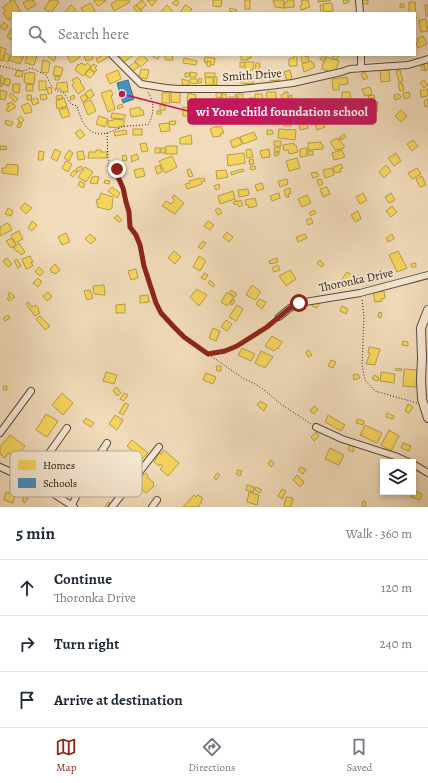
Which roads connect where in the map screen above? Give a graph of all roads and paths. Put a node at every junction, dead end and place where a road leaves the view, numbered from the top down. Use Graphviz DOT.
graph roads {
  1 [pos="359,0"];
  2 [pos="360,12"];
  3 [pos="113,56"];
  4 [pos="361,56"];
  5 [pos="428,59"];
  6 [pos="0,66"];
  7 [pos="361,68"];
  8 [pos="141,84"];
  9 [pos="107,133"];
  10 [pos="428,275"];
  11 [pos="360,294"];
  12 [pos="428,310"];
  13 [pos="279,317"];
  14 [pos="208,354"];
  15 [pos="31,391"];
  16 [pos="424,406"];
  17 [pos="428,418"];
  18 [pos="316,427"];
  19 [pos="67,428"];
  20 [pos="0,433"];
  21 [pos="107,443"];
  22 [pos="158,447"];
  23 [pos="51,451"];
  24 [pos="102,451"];
  25 [pos="402,459"];
  26 [pos="416,466"];
  27 [pos="0,467"];
  28 [pos="142,468"];
  29 [pos="10,471"];
  30 [pos="428,473"];
  31 [pos="59,497"];
  32 [pos="120,497"];
  33 [pos="157,500"];
  34 [pos="72,506"];
  35 [pos="112,507"];
  36 [pos="152,507"];
  1 -- 2 [label="street"];
  3 -- 8 [label="street"];
  4 -- 7 [label="street"];
  5 -- 7 [label="street, Smith Drive"];
  6 -- 9 [label="path"];
  7 -- 8 [label="street, Smith Drive"];
  8 -- 9 [label="path"];
  9 -- 14 [label="path"];
  10 -- 11 [label="street, Thoronka Drive"];
  11 -- 13 [label="street, Thoronka Drive"];
  11 -- 16 [label="path"];
  12 -- 16 [label="street"];
  13 -- 14 [label="path"];
  14 -- 18 [label="path"];
  15 -- 20 [label="street"];
  16 -- 17 [label="street"];
  18 -- 25 [label="street"];
  19 -- 23 [label="street"];
  21 -- 24 [label="street"];
  22 -- 28 [label="street"];
  26 -- 30 [label="street"];
  27 -- 29 [label="street"];
  31 -- 34 [label="street"];
  32 -- 35 [label="street"];
  33 -- 36 [label="street"];
}
